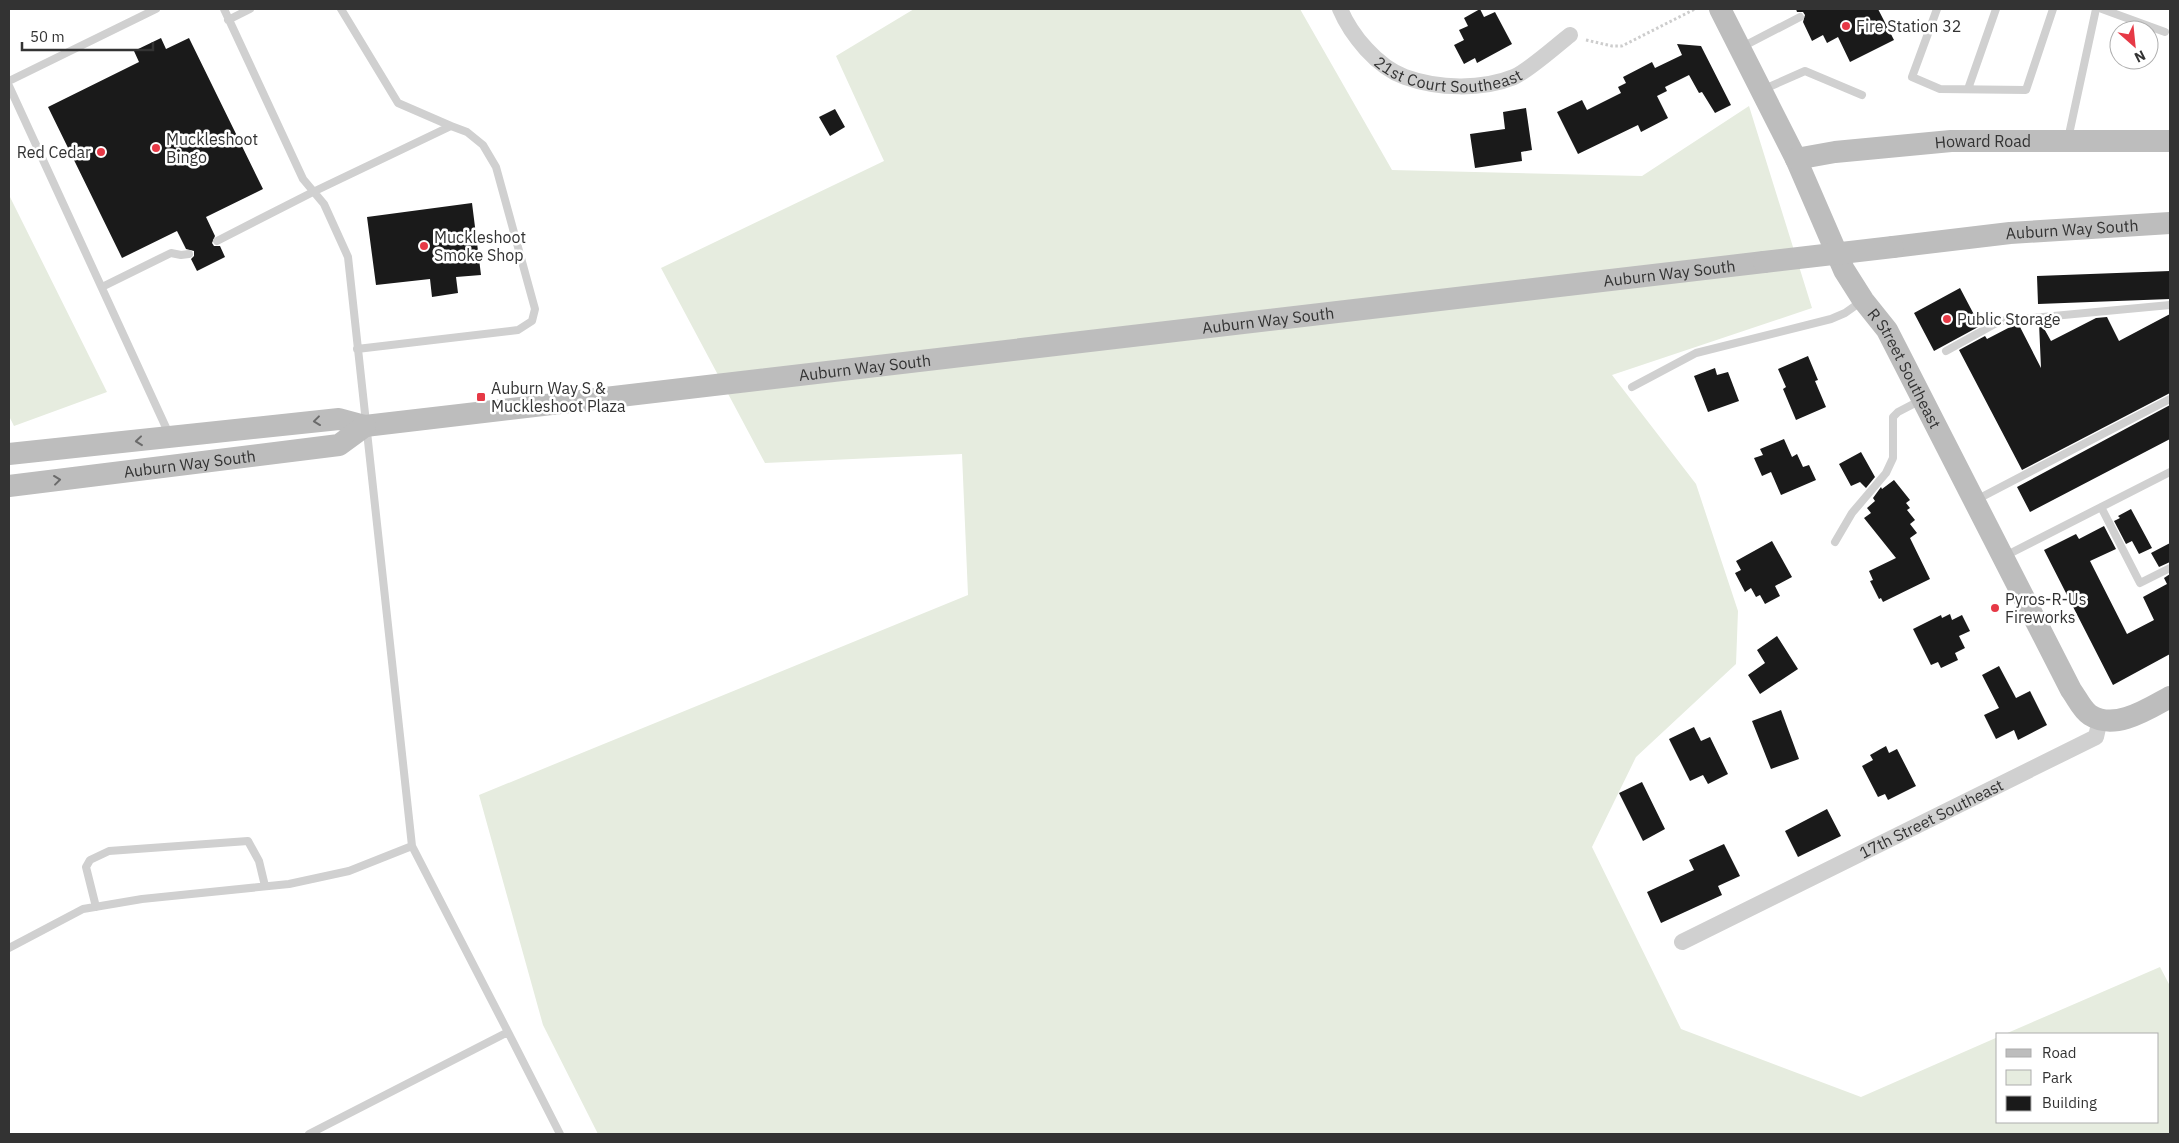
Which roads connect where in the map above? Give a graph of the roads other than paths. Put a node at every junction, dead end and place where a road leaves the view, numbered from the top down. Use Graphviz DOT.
graph roads {
  1 [pos="156,9"];
  2 [pos="224,9"];
  3 [pos="250,9"];
  4 [pos="341,9"];
  5 [pos="1340,9"];
  6 [pos="1720,9"];
  7 [pos="1937,9"];
  8 [pos="1996,9"];
  9 [pos="2053,9"];
  10 [pos="2096,9"];
  11 [pos="2102,9"];
  12 [pos="1800,17"];
  13 [pos="228,20"];
  14 [pos="2165,32"];
  15 [pos="1570,36"];
  16 [pos="1739,48"];
  17 [pos="9,81"];
  18 [pos="9,86"];
  19 [pos="1968,89"];
  20 [pos="1761,90"];
  21 [pos="1862,95"];
  22 [pos="451,126"];
  23 [pos="2067,141"];
  24 [pos="2170,141"];
  25 [pos="1796,158"];
  26 [pos="313,192"];
  27 [pos="2170,223"];
  28 [pos="217,241"];
  29 [pos="189,254"];
  30 [pos="102,287"];
  31 [pos="1863,300"];
  32 [pos="2170,305"];
  33 [pos="357,349"];
  34 [pos="1946,351"];
  35 [pos="1632,387"];
  36 [pos="1923,399"];
  37 [pos="2170,399"];
  38 [pos="365,426"];
  39 [pos="171,438"];
  40 [pos="9,454"];
  41 [pos="2170,472"];
  42 [pos="9,486"];
  43 [pos="1974,501"];
  44 [pos="2101,507"];
  45 [pos="1835,542"];
  46 [pos="2002,557"];
  47 [pos="2170,568"];
  48 [pos="2170,697"];
  49 [pos="2100,719"];
  50 [pos="412,846"];
  51 [pos="265,886"];
  52 [pos="96,907"];
  53 [pos="1682,942"];
  54 [pos="9,948"];
  55 [pos="508,1032"];
  56 [pos="309,1134"];
  57 [pos="560,1134"];
  1 -- 17 [label="lane"];
  2 -- 13 [label="lane"];
  3 -- 13 [label="lane"];
  4 -- 22 [label="lane"];
  5 -- 15 [label="street, 21st Court Southeast"];
  6 -- 16 [label="main road, R Street Southeast"];
  7 -- 19 [label="lane"];
  8 -- 19 [label="lane"];
  9 -- 19 [label="lane"];
  10 -- 23 [label="lane"];
  11 -- 14 [label="lane"];
  12 -- 16 [label="lane"];
  13 -- 26 [label="lane"];
  16 -- 20 [label="main road, R Street Southeast"];
  18 -- 30 [label="lane"];
  20 -- 21 [label="lane"];
  20 -- 25 [label="main road, R Street Southeast"];
  22 -- 26 [label="lane"];
  22 -- 33 [label="lane"];
  23 -- 24 [label="main road, Howard Road"];
  23 -- 25 [label="main road, Howard Road"];
  25 -- 31 [label="main road, R Street Southeast"];
  26 -- 28 [label="lane"];
  26 -- 33 [label="lane"];
  27 -- 38 [label="main road, Auburn Way South, bridge"];
  29 -- 30 [label="lane"];
  30 -- 39 [label="lane"];
  31 -- 35 [label="lane"];
  31 -- 36 [label="main road, R Street Southeast"];
  32 -- 34 [label="lane"];
  33 -- 38 [label="lane"];
  36 -- 43 [label="main road, R Street Southeast"];
  36 -- 45 [label="lane"];
  37 -- 43 [label="lane"];
  38 -- 39 [label="main road, Auburn Way South, one-way"];
  42 -- 38 [label="main road, Auburn Way South, one-way"];
  38 -- 50 [label="lane"];
  39 -- 40 [label="main road, Auburn Way South, one-way"];
  41 -- 44 [label="lane"];
  43 -- 46 [label="main road, R Street Southeast"];
  44 -- 46 [label="lane"];
  44 -- 47 [label="lane"];
  46 -- 49 [label="main road, R Street Southeast"];
  48 -- 49 [label="main road"];
  49 -- 53 [label="street, 17th Street Southeast"];
  50 -- 51 [label="lane"];
  50 -- 55 [label="lane"];
  51 -- 52 [label="lane"];
  51 -- 52 [label="lane"];
  52 -- 54 [label="lane"];
  55 -- 56 [label="lane"];
  55 -- 57 [label="lane"];
}
